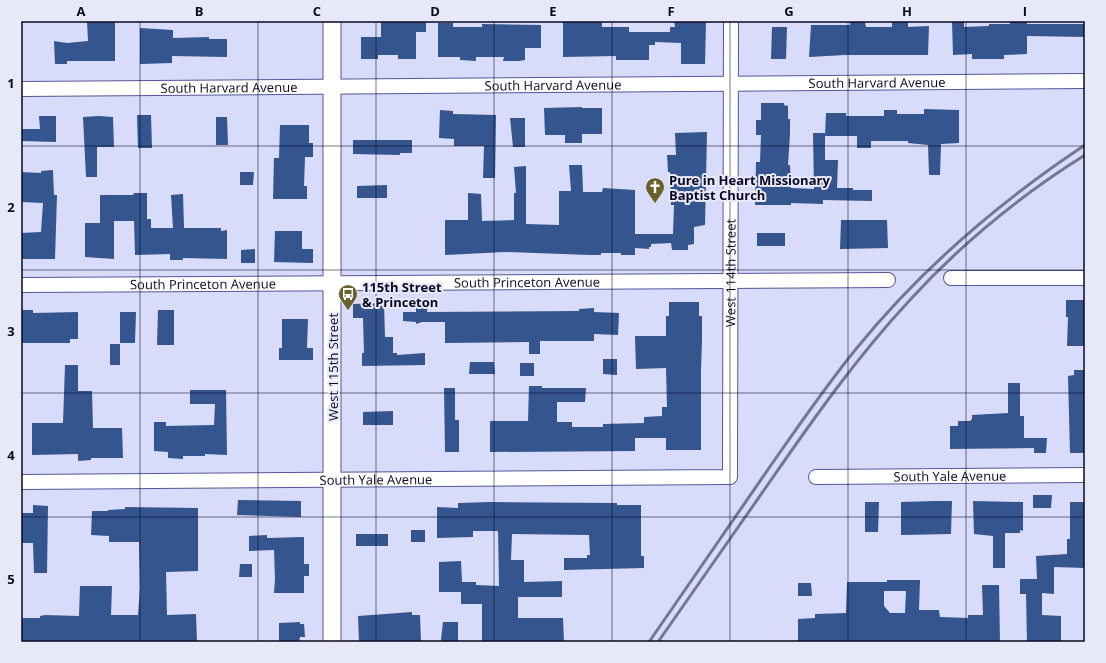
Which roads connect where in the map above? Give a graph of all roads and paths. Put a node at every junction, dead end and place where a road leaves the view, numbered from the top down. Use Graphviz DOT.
graph roads {
  1 [pos="332,21"];
  2 [pos="731,21"];
  3 [pos="1085,81"];
  4 [pos="730,83"];
  5 [pos="332,87"];
  6 [pos="21,88"];
  7 [pos="951,278"];
  8 [pos="1085,278"];
  9 [pos="888,280"];
  10 [pos="730,281"];
  11 [pos="332,283"];
  12 [pos="21,285"];
  13 [pos="1085,475"];
  14 [pos="730,477"];
  15 [pos="816,477"];
  16 [pos="332,480"];
  17 [pos="21,482"];
  18 [pos="332,642"];
  1 -- 5 [label="street, West 115th Street"];
  2 -- 4 [label="street, West 114th Street"];
  3 -- 4 [label="street, South Harvard Avenue"];
  4 -- 5 [label="street, South Harvard Avenue"];
  4 -- 10 [label="street, West 114th Street"];
  5 -- 6 [label="street, South Harvard Avenue"];
  5 -- 11 [label="street, West 115th Street"];
  7 -- 8 [label="street"];
  9 -- 10 [label="street, South Princeton Avenue"];
  10 -- 11 [label="street, South Princeton Avenue"];
  10 -- 14 [label="street, West 114th Street"];
  11 -- 12 [label="street, South Princeton Avenue"];
  11 -- 16 [label="street, West 115th Street"];
  13 -- 15 [label="street, South Yale Avenue"];
  14 -- 16 [label="street, South Yale Avenue"];
  16 -- 17 [label="street, South Yale Avenue"];
  16 -- 18 [label="street, West 115th Street"];
}
